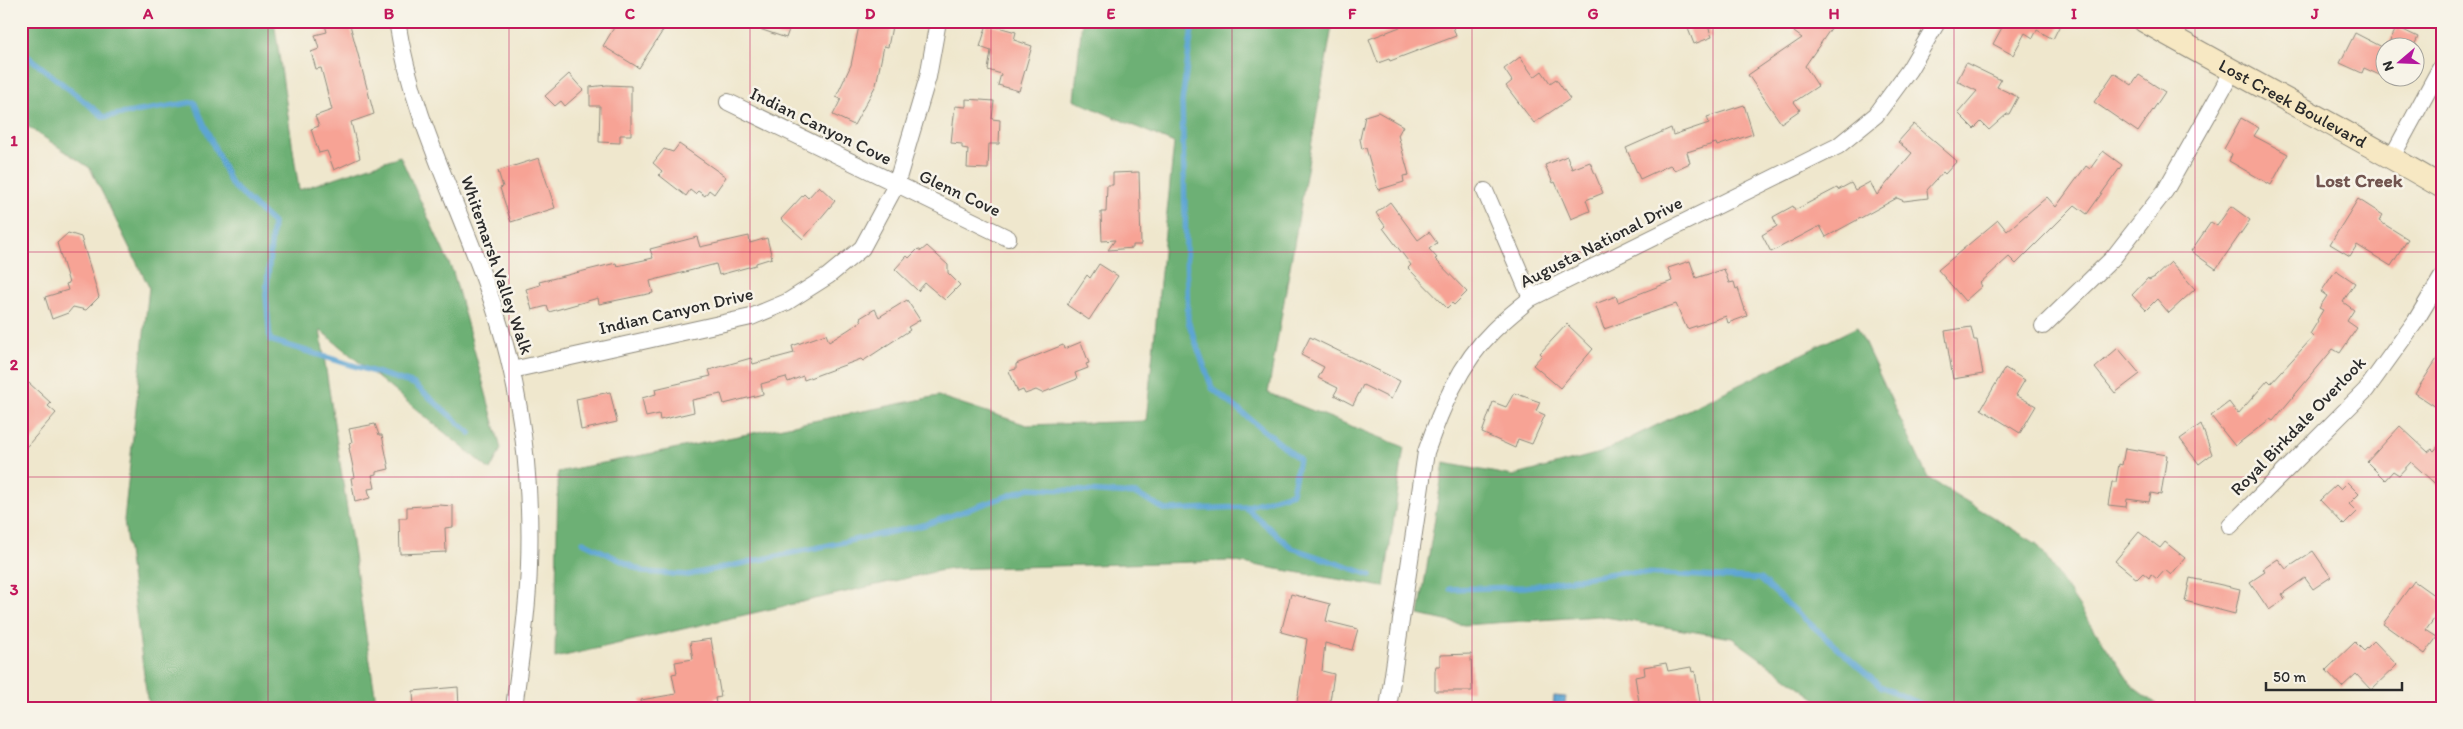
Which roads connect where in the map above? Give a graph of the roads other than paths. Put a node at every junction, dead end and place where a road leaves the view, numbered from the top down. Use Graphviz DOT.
graph roads {
  1 [pos="397,21"];
  2 [pos="938,21"];
  3 [pos="1938,21"];
  4 [pos="2144,21"];
  5 [pos="2442,65"];
  6 [pos="2232,72"];
  7 [pos="728,102"];
  8 [pos="2392,157"];
  9 [pos="896,185"];
  10 [pos="2442,187"];
  11 [pos="1485,191"];
  12 [pos="1008,238"];
  13 [pos="2442,277"];
  14 [pos="1531,298"];
  15 [pos="2043,326"];
  16 [pos="512,370"];
  17 [pos="2230,526"];
  18 [pos="514,708"];
  19 [pos="1388,708"];
  1 -- 16 [label="street, Whitemarsh Valley Walk"];
  2 -- 9 [label="street, Indian Canyon Drive"];
  3 -- 14 [label="street, Augusta National Drive"];
  4 -- 6 [label="street, Lost Creek Boulevard"];
  5 -- 8 [label="street"];
  6 -- 8 [label="street, Lost Creek Boulevard"];
  6 -- 15 [label="street"];
  7 -- 9 [label="street, Indian Canyon Cove"];
  8 -- 10 [label="street, Lost Creek Boulevard"];
  9 -- 12 [label="street, Glenn Cove"];
  9 -- 16 [label="street, Indian Canyon Drive"];
  11 -- 14 [label="street"];
  13 -- 17 [label="street, Royal Birkdale Overlook"];
  14 -- 19 [label="street, Augusta National Drive"];
  16 -- 18 [label="street, Whitemarsh Valley Walk"];
}
